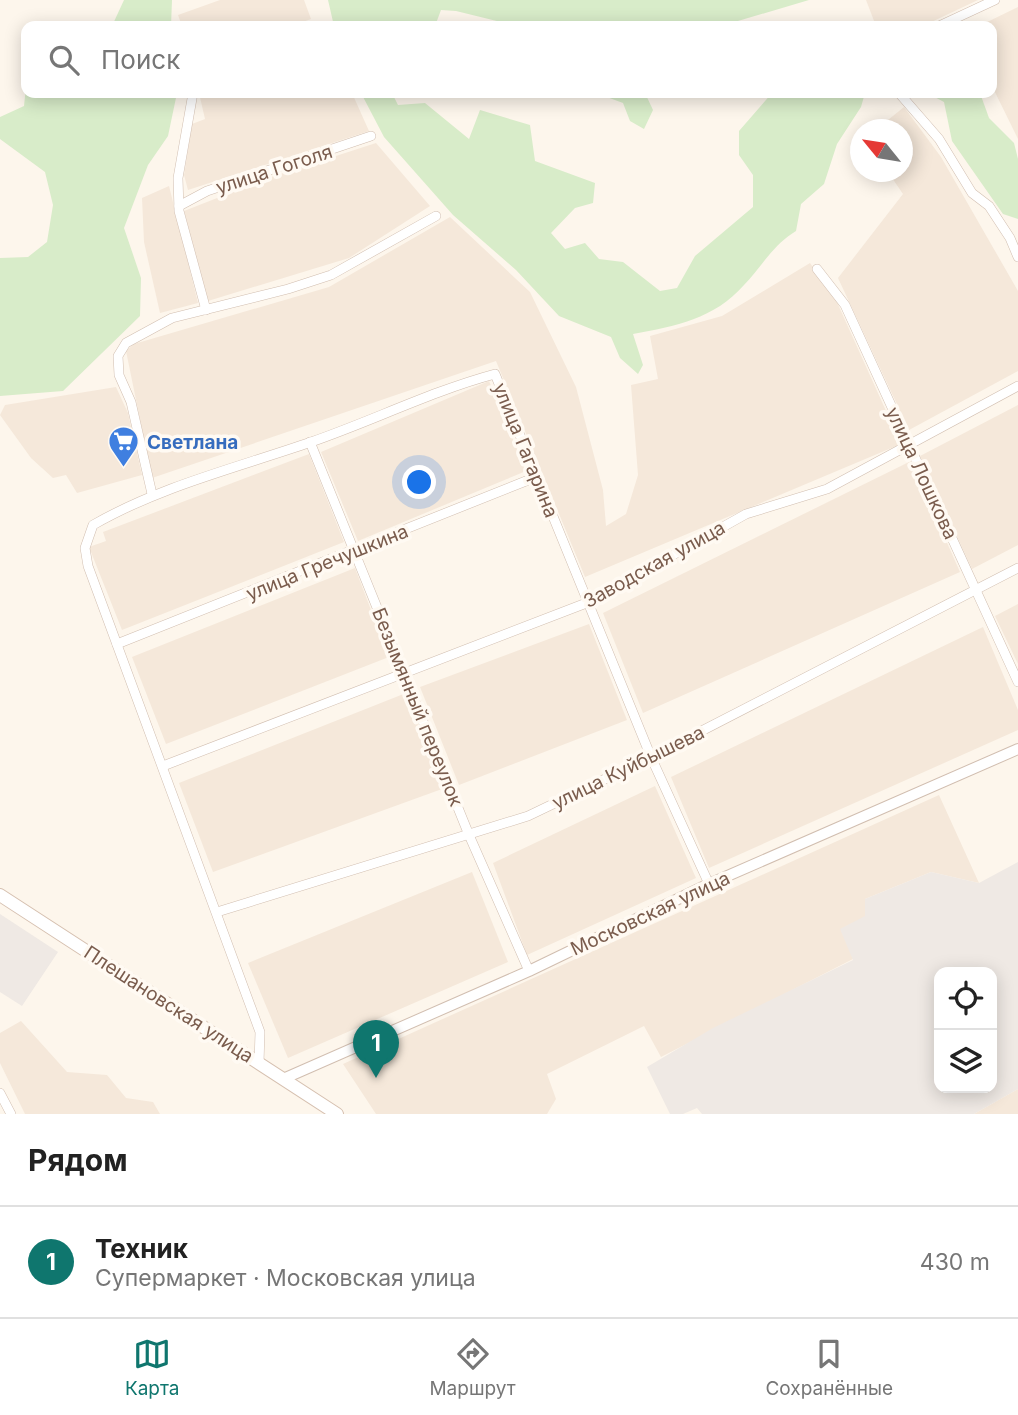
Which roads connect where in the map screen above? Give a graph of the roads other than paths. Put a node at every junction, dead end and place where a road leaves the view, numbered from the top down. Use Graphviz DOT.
graph roads {
  1 [pos="995,0"];
  2 [pos="950,21"];
  3 [pos="192,98"];
  4 [pos="903,98"];
  5 [pos="371,136"];
  6 [pos="179,206"];
  7 [pos="436,216"];
  8 [pos="1018,257"];
  9 [pos="817,269"];
  10 [pos="206,310"];
  11 [pos="1018,386"];
  12 [pos="310,443"];
  13 [pos="909,444"];
  14 [pos="536,477"];
  15 [pos="152,494"];
  16 [pos="355,552"];
  17 [pos="1018,568"];
  18 [pos="976,590"];
  19 [pos="589,602"];
  20 [pos="117,644"];
  21 [pos="404,671"];
  22 [pos="1018,682"];
  23 [pos="1018,749"];
  24 [pos="651,757"];
  25 [pos="163,766"];
  26 [pos="469,835"];
  27 [pos="709,884"];
  28 [pos="0,895"];
  29 [pos="217,912"];
  30 [pos="529,971"];
  31 [pos="259,1063"];
  32 [pos="283,1079"];
  33 [pos="0,1093"];
  34 [pos="10,1114"];
  35 [pos="337,1114"];
  1 -- 2 [label="street"];
  3 -- 6 [label="street"];
  4 -- 8 [label="street"];
  5 -- 6 [label="street, улица Гоголя"];
  6 -- 10 [label="street"];
  7 -- 10 [label="street"];
  9 -- 13 [label="street, улица Лошкова"];
  10 -- 15 [label="street"];
  11 -- 13 [label="street, Заводская улица"];
  12 -- 14 [label="street, улица Гагарина"];
  12 -- 15 [label="street, улица Гагарина"];
  12 -- 16 [label="street, Безымянный переулок"];
  13 -- 18 [label="street, улица Лошкова"];
  13 -- 19 [label="street, Заводская улица"];
  14 -- 16 [label="street, улица Гречушкина"];
  14 -- 19 [label="street, улица Гагарина"];
  15 -- 20 [label="street, улица Гагарина"];
  16 -- 20 [label="street, улица Гречушкина"];
  16 -- 21 [label="street, Безымянный переулок"];
  17 -- 18 [label="street, улица Куйбышева"];
  18 -- 22 [label="street, улица Лошкова"];
  18 -- 24 [label="street, улица Куйбышева"];
  19 -- 21 [label="street, Заводская улица"];
  19 -- 24 [label="street, улица Гагарина"];
  20 -- 25 [label="street"];
  21 -- 25 [label="street, Заводская улица"];
  21 -- 26 [label="street, Безымянный переулок"];
  23 -- 27 [label="street, Московская улица"];
  24 -- 26 [label="street, улица Куйбышева"];
  24 -- 27 [label="street, улица Гагарина"];
  25 -- 29 [label="street"];
  26 -- 29 [label="street, улица Куйбышева"];
  26 -- 30 [label="street, Безымянный переулок"];
  27 -- 30 [label="street, Московская улица"];
  28 -- 31 [label="main road, Плешановская улица"];
  29 -- 31 [label="street"];
  30 -- 32 [label="street, Московская улица"];
  31 -- 32 [label="main road, Плешановская улица"];
  32 -- 35 [label="main road, Плешановская улица"];
  33 -- 34 [label="street"];
}
